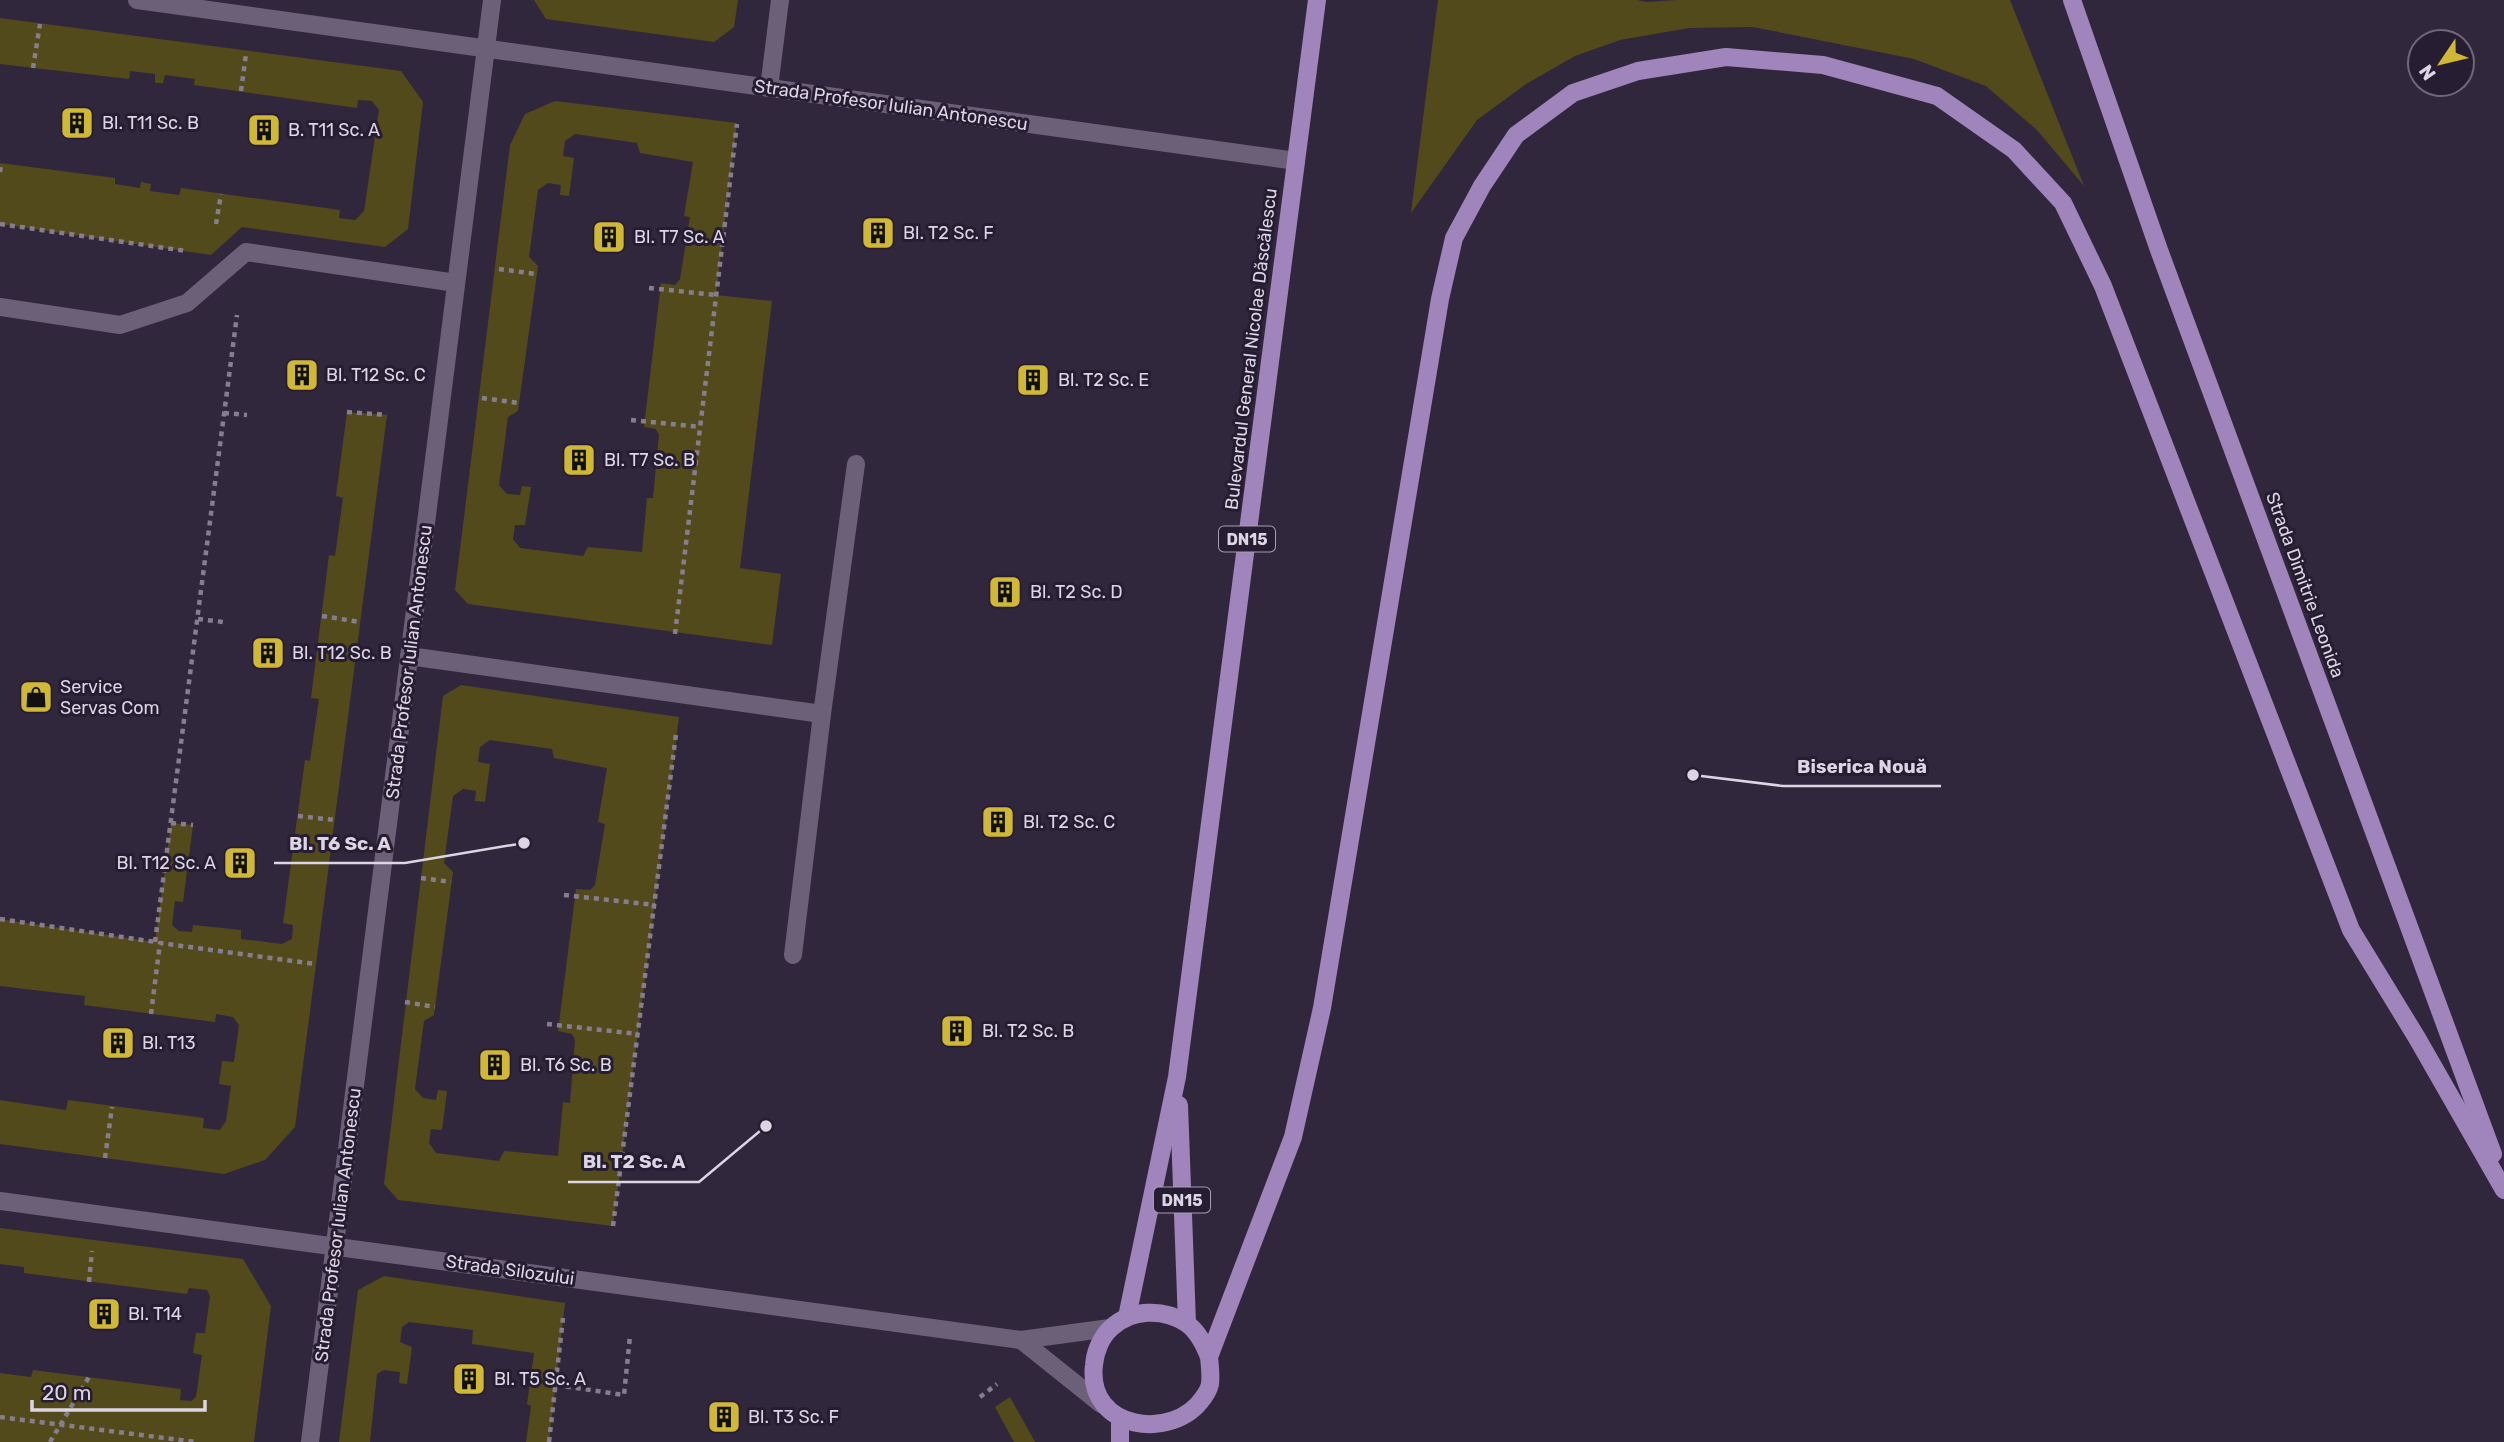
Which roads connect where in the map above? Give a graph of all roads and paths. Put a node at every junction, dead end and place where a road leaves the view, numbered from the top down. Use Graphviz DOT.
graph roads {
  1 [pos="137,0"];
  2 [pos="492,0"];
  3 [pos="780,0"];
  4 [pos="1317,0"];
  5 [pos="2072,0"];
  6 [pos="40,23"];
  7 [pos="486,49"];
  8 [pos="247,50"];
  9 [pos="33,68"];
  10 [pos="769,88"];
  11 [pos="241,91"];
  12 [pos="737,123"];
  13 [pos="1296,161"];
  14 [pos="1,164"];
  15 [pos="0,172"];
  16 [pos="0,224"];
  17 [pos="199,253"];
  18 [pos="496,269"];
  19 [pos="536,274"];
  20 [pos="456,283"];
  21 [pos="649,288"];
  22 [pos="716,295"];
  23 [pos="0,307"];
  24 [pos="237,312"];
  25 [pos="478,397"];
  26 [pos="519,403"];
  27 [pos="347,412"];
  28 [pos="224,413"];
  29 [pos="247,415"];
  30 [pos="387,415"];
  31 [pos="631,420"];
  32 [pos="700,427"];
  33 [pos="856,464"];
  34 [pos="322,616"];
  35 [pos="198,619"];
  36 [pos="223,622"];
  37 [pos="360,622"];
  38 [pos="675,634"];
  39 [pos="409,656"];
  40 [pos="822,714"];
  41 [pos="677,730"];
  42 [pos="298,816"];
  43 [pos="335,820"];
  44 [pos="171,824"];
  45 [pos="194,825"];
  46 [pos="420,878"];
  47 [pos="451,882"];
  48 [pos="564,895"];
  49 [pos="655,905"];
  50 [pos="0,919"];
  51 [pos="158,943"];
  52 [pos="793,955"];
  53 [pos="315,964"];
  54 [pos="405,1002"];
  55 [pos="435,1007"];
  56 [pos="151,1014"];
  57 [pos="547,1024"];
  58 [pos="638,1034"];
  59 [pos="1177,1077"];
  60 [pos="112,1107"];
  61 [pos="105,1158"];
  62 [pos="2504,1184"];
  63 [pos="2504,1190"];
  64 [pos="0,1201"];
  65 [pos="613,1226"];
  66 [pos="94,1240"];
  67 [pos="336,1246"];
  68 [pos="89,1282"];
  69 [pos="564,1316"];
  70 [pos="1127,1317"];
  71 [pos="1187,1323"];
  72 [pos="1110,1328"];
  73 [pos="630,1336"];
  74 [pos="1021,1340"];
  75 [pos="1209,1357"];
  76 [pos="89,1377"];
  77 [pos="998,1384"];
  78 [pos="555,1385"];
  79 [pos="981,1397"];
  80 [pos="1101,1404"];
  81 [pos="0,1417"];
  82 [pos="60,1424"];
  83 [pos="1120,1424"];
  84 [pos="1173,1434"];
  85 [pos="50,1442"];
  86 [pos="196,1442"];
  87 [pos="310,1442"];
  88 [pos="549,1442"];
  89 [pos="1119,1442"];
  1 -- 7 [label="street, Strada Profesor Iulian Antonescu"];
  2 -- 7 [label="street, Strada Profesor Iulian Antonescu"];
  3 -- 10 [label="street"];
  4 -- 13 [label="main road, Bulevardul General Nicolae Dăscălescu / DN15"];
  5 -- 62 [label="main road, Strada Dimitrie Leonida"];
  6 -- 9 [label="path"];
  7 -- 10 [label="street, Strada Profesor Iulian Antonescu"];
  7 -- 20 [label="street, Strada Profesor Iulian Antonescu"];
  8 -- 11 [label="path"];
  10 -- 13 [label="street, Strada Profesor Iulian Antonescu"];
  12 -- 22 [label="path"];
  13 -- 59 [label="main road, Bulevardul General Nicolae Dăscălescu / DN15"];
  14 -- 15 [label="path"];
  16 -- 17 [label="path"];
  18 -- 19 [label="path"];
  20 -- 23 [label="street"];
  20 -- 39 [label="street, Strada Profesor Iulian Antonescu"];
  21 -- 22 [label="path"];
  22 -- 32 [label="path"];
  24 -- 28 [label="path"];
  25 -- 26 [label="path"];
  27 -- 30 [label="path"];
  28 -- 29 [label="path"];
  28 -- 35 [label="path"];
  31 -- 32 [label="path"];
  32 -- 38 [label="path"];
  33 -- 40 [label="street"];
  34 -- 37 [label="path"];
  35 -- 36 [label="path"];
  35 -- 44 [label="path"];
  39 -- 40 [label="street"];
  39 -- 67 [label="street, Strada Profesor Iulian Antonescu"];
  40 -- 52 [label="street"];
  41 -- 49 [label="path"];
  42 -- 43 [label="path"];
  44 -- 45 [label="path"];
  44 -- 51 [label="path"];
  46 -- 47 [label="path"];
  48 -- 49 [label="path"];
  49 -- 58 [label="path"];
  50 -- 51 [label="path"];
  51 -- 53 [label="path"];
  51 -- 56 [label="path"];
  54 -- 55 [label="path"];
  57 -- 58 [label="path"];
  58 -- 65 [label="path"];
  59 -- 70 [label="main road, Bulevardul General Nicolae Dăscălescu / DN15"];
  59 -- 71 [label="main road, Bulevardul General Nicolae Dăscălescu / DN15"];
  60 -- 61 [label="path"];
  63 -- 75 [label="main road"];
  64 -- 67 [label="street, Strada Silozului"];
  66 -- 68 [label="path"];
  67 -- 74 [label="street, Strada Silozului"];
  67 -- 87 [label="street, Strada Profesor Iulian Antonescu"];
  69 -- 78 [label="path"];
  70 -- 71 [label="main road"];
  70 -- 72 [label="main road"];
  71 -- 75 [label="main road"];
  72 -- 74 [label="street, Strada Silozului"];
  72 -- 80 [label="main road"];
  73 -- 78 [label="path"];
  74 -- 80 [label="street"];
  75 -- 84 [label="main road"];
  76 -- 82 [label="path"];
  77 -- 79 [label="path"];
  78 -- 88 [label="path"];
  80 -- 83 [label="main road"];
  81 -- 82 [label="path"];
  82 -- 85 [label="path"];
  82 -- 86 [label="path"];
  83 -- 84 [label="main road"];
  83 -- 89 [label="main road"];
}
